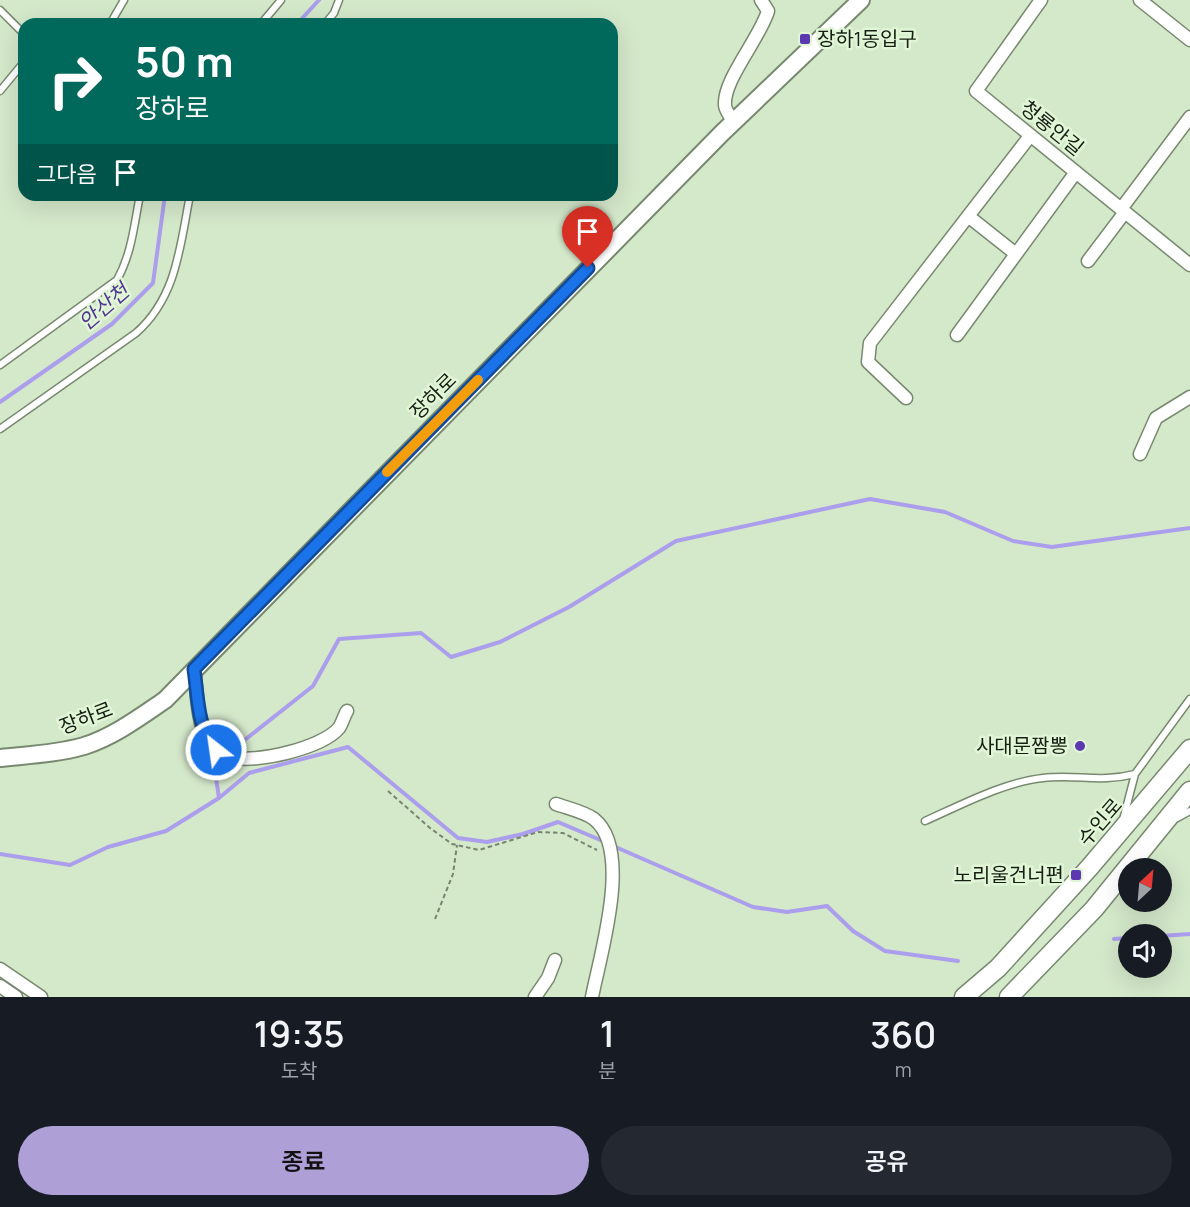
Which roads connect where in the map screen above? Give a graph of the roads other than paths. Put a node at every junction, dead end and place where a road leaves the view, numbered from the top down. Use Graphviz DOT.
graph roads {
  1 [pos="124,0"];
  2 [pos="281,0"];
  3 [pos="339,0"];
  4 [pos="761,0"];
  5 [pos="861,0"];
  6 [pos="1041,0"];
  7 [pos="1140,0"];
  8 [pos="0,10"];
  9 [pos="114,18"];
  10 [pos="266,18"];
  11 [pos="330,18"];
  12 [pos="18,28"];
  13 [pos="1190,40"];
  14 [pos="18,69"];
  15 [pos="1,89"];
  16 [pos="1190,117"];
  17 [pos="733,122"];
  18 [pos="1030,136"];
  19 [pos="1076,172"];
  20 [pos="139,201"];
  21 [pos="188,201"];
  22 [pos="1123,211"];
  23 [pos="968,216"];
  24 [pos="1016,254"];
  25 [pos="1088,261"];
  26 [pos="1190,265"];
  27 [pos="957,335"];
  28 [pos="0,365"];
  29 [pos="1190,397"];
  30 [pos="906,398"];
  31 [pos="0,429"];
  32 [pos="1140,454"];
  33 [pos="194,669"];
  34 [pos="1190,699"];
  35 [pos="347,711"];
  36 [pos="1190,749"];
  37 [pos="0,758"];
  38 [pos="1135,774"];
  39 [pos="1190,791"];
  40 [pos="556,804"];
  41 [pos="1190,811"];
  42 [pos="925,821"];
  43 [pos="1163,826"];
  44 [pos="1119,834"];
  45 [pos="555,960"];
  46 [pos="0,969"];
  47 [pos="0,986"];
  48 [pos="16,997"];
  49 [pos="41,997"];
  50 [pos="535,997"];
  51 [pos="592,997"];
  52 [pos="964,997"];
  53 [pos="1009,997"];
  1 -- 9 [label="lane"];
  2 -- 10 [label="lane"];
  3 -- 11 [label="lane"];
  4 -- 17 [label="street"];
  5 -- 17 [label="street, 장하로"];
  6 -- 18 [label="street, 청룡안길"];
  7 -- 13 [label="street"];
  8 -- 12 [label="lane"];
  14 -- 15 [label="lane"];
  16 -- 22 [label="street"];
  17 -- 33 [label="street, 장하로"];
  18 -- 19 [label="street, 청룡안길"];
  18 -- 23 [label="street"];
  19 -- 22 [label="street, 청룡안길"];
  19 -- 24 [label="street"];
  20 -- 28 [label="lane"];
  21 -- 31 [label="lane"];
  22 -- 25 [label="street"];
  22 -- 26 [label="street, 청룡안길"];
  23 -- 24 [label="street"];
  23 -- 30 [label="street"];
  24 -- 27 [label="street"];
  29 -- 32 [label="street"];
  33 -- 35 [label="street"];
  33 -- 37 [label="street, 장하로"];
  34 -- 38 [label="lane"];
  36 -- 44 [label="main road, 수인로"];
  38 -- 42 [label="lane"];
  38 -- 44 [label="lane"];
  39 -- 43 [label="main road"];
  40 -- 51 [label="street"];
  41 -- 43 [label="lane"];
  43 -- 53 [label="main road"];
  44 -- 52 [label="main road, 수인로"];
  45 -- 50 [label="street"];
  46 -- 49 [label="street"];
  47 -- 48 [label="street"];
}
